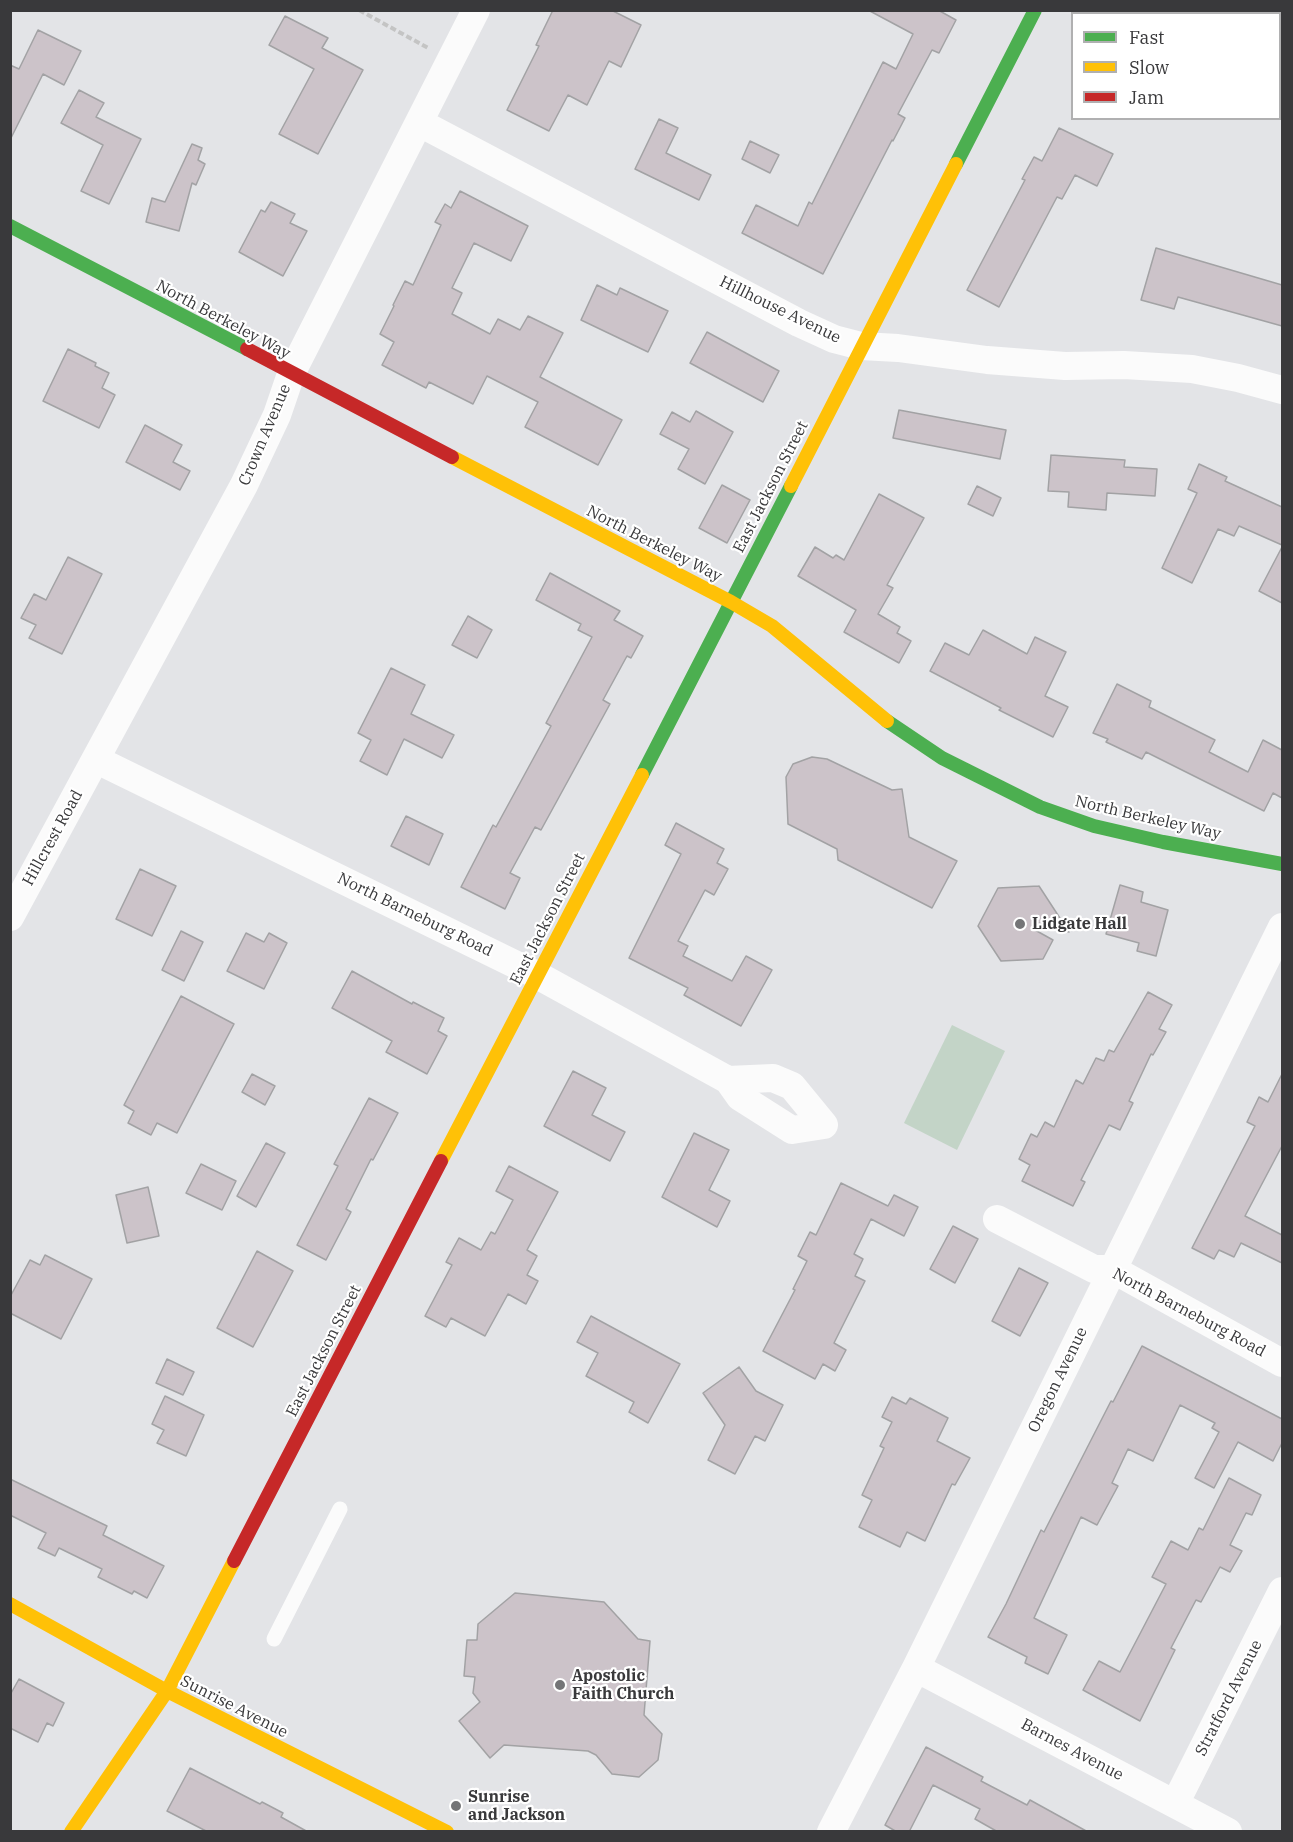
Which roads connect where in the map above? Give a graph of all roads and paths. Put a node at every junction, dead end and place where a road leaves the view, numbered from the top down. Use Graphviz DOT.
graph roads {
  1 [pos="359,10"];
  2 [pos="476,10"];
  3 [pos="1035,10"];
  4 [pos="451,60"];
  5 [pos="420,123"];
  6 [pos="10,226"];
  7 [pos="861,346"];
  8 [pos="291,374"];
  9 [pos="1282,390"];
  10 [pos="731,603"];
  11 [pos="97,760"];
  12 [pos="1282,864"];
  13 [pos="10,917"];
  14 [pos="1282,927"];
  15 [pos="537,975"];
  16 [pos="728,1080"];
  17 [pos="997,1219"];
  18 [pos="1112,1269"];
  19 [pos="1282,1363"];
  20 [pos="340,1509"];
  21 [pos="1282,1591"];
  22 [pos="10,1604"];
  23 [pos="274,1639"];
  24 [pos="916,1668"];
  25 [pos="167,1691"];
  26 [pos="1175,1804"];
  27 [pos="71,1832"];
  28 [pos="447,1832"];
  29 [pos="831,1832"];
  30 [pos="1228,1832"];
  1 -- 4 [label="path"];
  2 -- 4 [label="street, Crown Avenue"];
  3 -- 7 [label="street, East Jackson Street"];
  4 -- 5 [label="street, Crown Avenue"];
  5 -- 7 [label="street, Hillhouse Avenue"];
  5 -- 8 [label="street, Crown Avenue"];
  6 -- 8 [label="street, North Berkeley Way"];
  7 -- 9 [label="street, Hillhouse Avenue"];
  7 -- 10 [label="street, East Jackson Street"];
  8 -- 10 [label="street, North Berkeley Way"];
  8 -- 11 [label="street, Crown Avenue"];
  10 -- 12 [label="street, North Berkeley Way"];
  10 -- 15 [label="street, East Jackson Street"];
  11 -- 13 [label="street, Hillcrest Road"];
  11 -- 15 [label="street, North Barneburg Road"];
  14 -- 18 [label="street, Oregon Avenue"];
  15 -- 16 [label="street, North Barneburg Road"];
  15 -- 25 [label="street, East Jackson Street"];
  17 -- 18 [label="street, North Barneburg Road"];
  18 -- 19 [label="street, North Barneburg Road"];
  18 -- 24 [label="street, Oregon Avenue"];
  20 -- 23 [label="lane"];
  21 -- 26 [label="street, Stratford Avenue"];
  22 -- 25 [label="street, Sunrise Avenue"];
  24 -- 26 [label="street, Barnes Avenue"];
  24 -- 29 [label="street, Oregon Avenue"];
  25 -- 27 [label="street, East Jackson Street"];
  25 -- 28 [label="street, Sunrise Avenue"];
  26 -- 30 [label="street, Barnes Avenue"];
}
